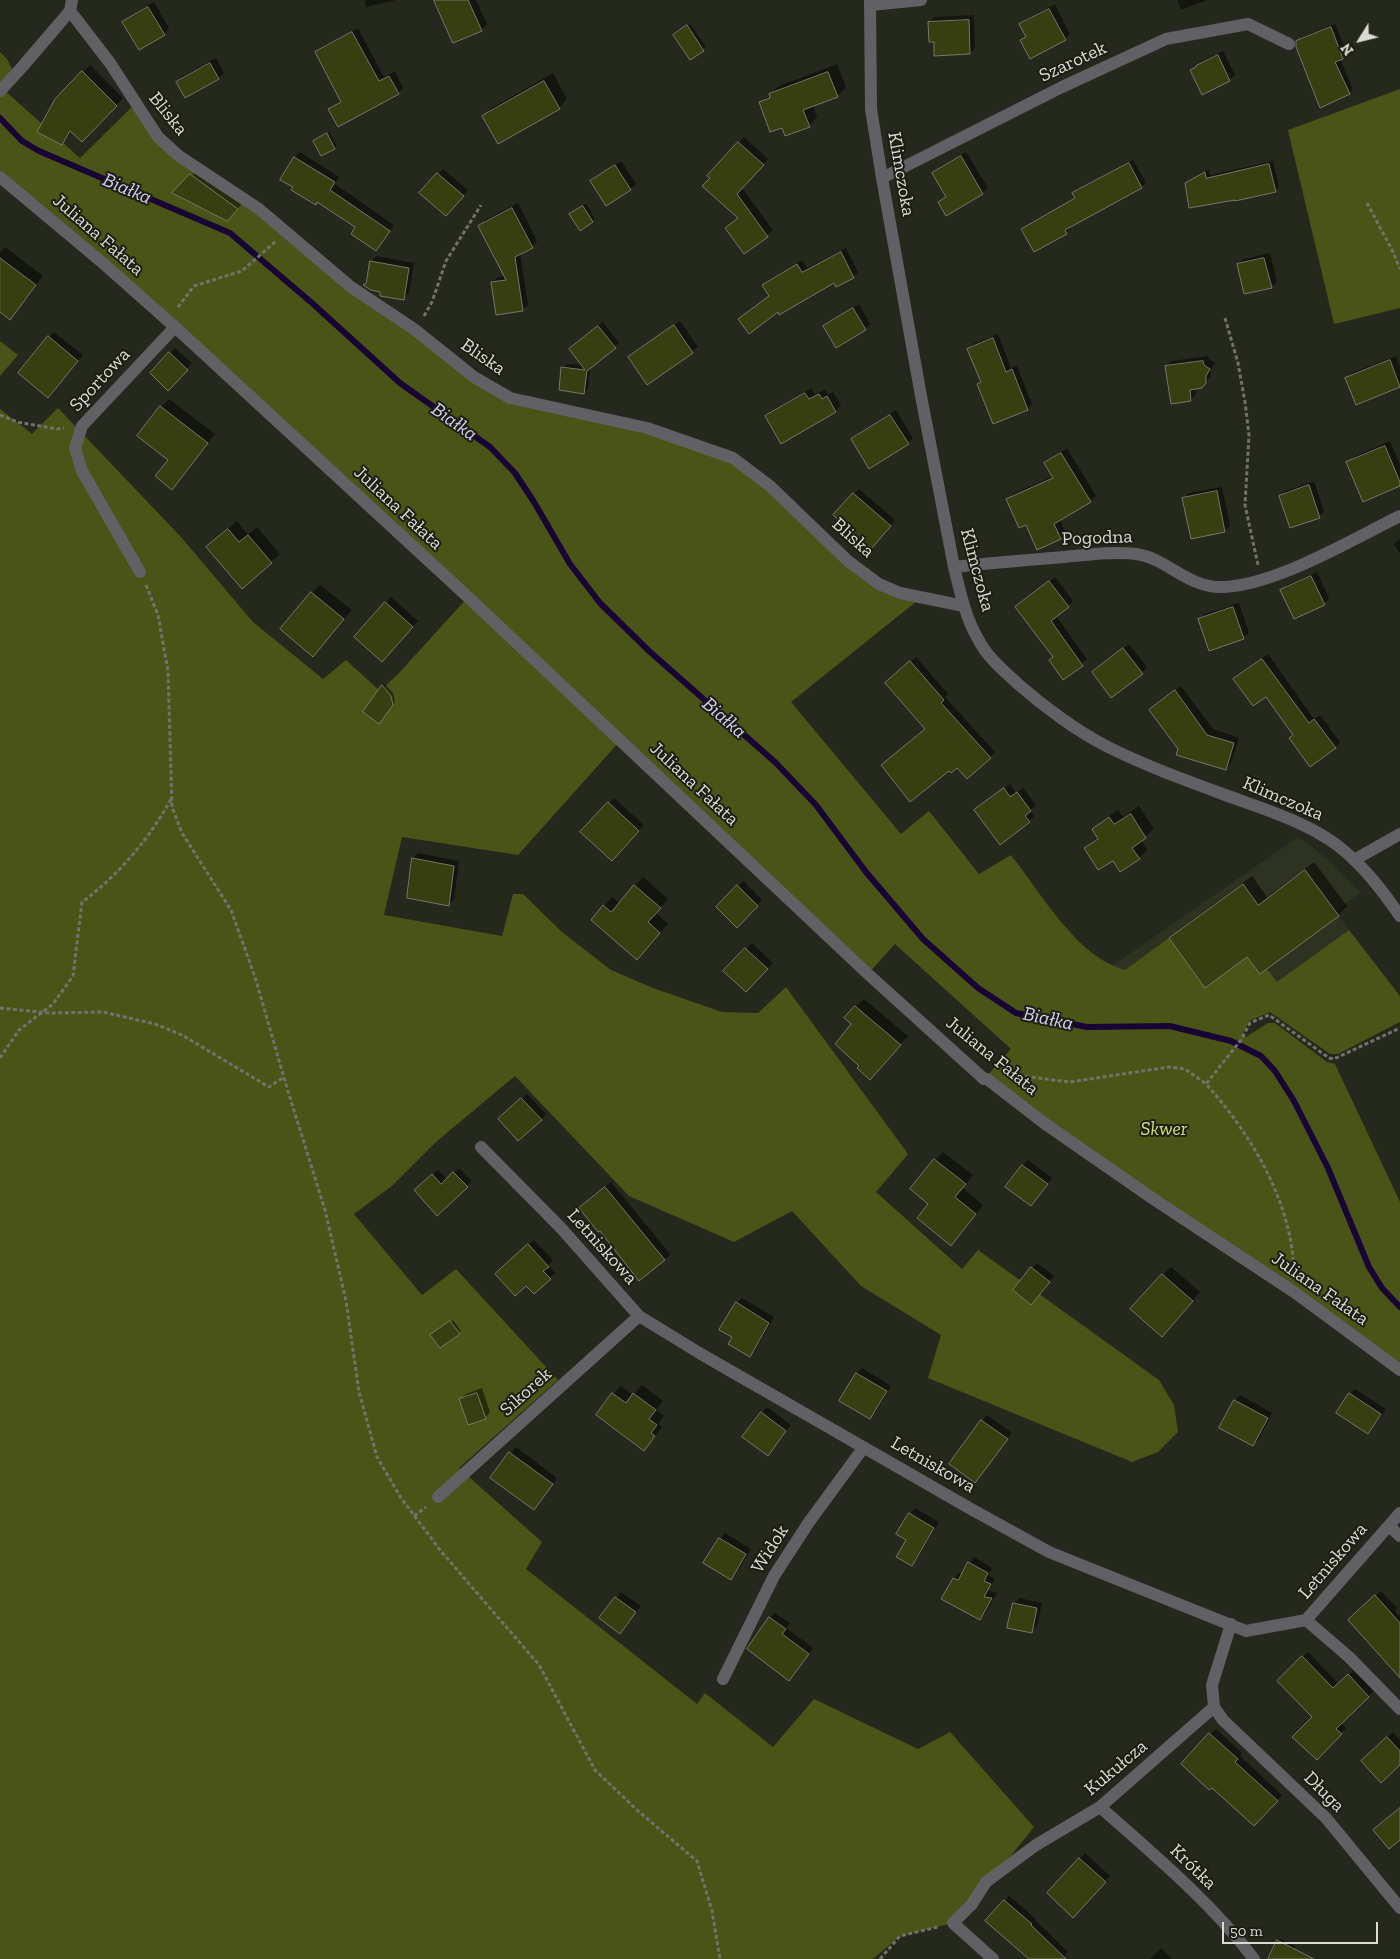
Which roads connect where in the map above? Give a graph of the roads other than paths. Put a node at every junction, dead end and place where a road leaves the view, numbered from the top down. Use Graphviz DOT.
graph roads {
  1 [pos="921,0"];
  2 [pos="870,2"];
  3 [pos="71,5"];
  4 [pos="1289,44"];
  5 [pos="1,90"];
  6 [pos="0,177"];
  7 [pos="882,178"];
  8 [pos="171,324"];
  9 [pos="1400,516"];
  10 [pos="954,567"];
  11 [pos="140,572"];
  12 [pos="964,606"];
  13 [pos="1400,834"];
  14 [pos="1354,860"];
  15 [pos="1400,916"];
  16 [pos="481,1147"];
  17 [pos="639,1316"];
  18 [pos="1400,1370"];
  19 [pos="864,1447"];
  20 [pos="438,1497"];
  21 [pos="1400,1512"];
  22 [pos="1389,1526"];
  23 [pos="1400,1536"];
  24 [pos="1306,1620"];
  25 [pos="1231,1624"];
  26 [pos="723,1679"];
  27 [pos="1214,1707"];
  28 [pos="1400,1708"];
  29 [pos="1100,1808"];
  30 [pos="1400,1908"];
  31 [pos="994,1959"];
  32 [pos="1254,1959"];
  1 -- 2 [label="street"];
  2 -- 7 [label="street, Klimczoka"];
  3 -- 5 [label="street"];
  3 -- 12 [label="street, Bliska"];
  4 -- 7 [label="street, Szarotek"];
  6 -- 8 [label="street, Juliana Fałata"];
  7 -- 10 [label="street, Klimczoka"];
  8 -- 11 [label="street, Sportowa"];
  8 -- 18 [label="street, Juliana Fałata"];
  9 -- 10 [label="street, Pogodna"];
  10 -- 12 [label="street, Klimczoka"];
  12 -- 14 [label="street, Klimczoka"];
  13 -- 14 [label="street"];
  14 -- 15 [label="street, Klimczoka"];
  16 -- 17 [label="street, Letniskowa"];
  17 -- 19 [label="street, Letniskowa"];
  17 -- 20 [label="street, Sikorek"];
  19 -- 25 [label="street, Letniskowa"];
  19 -- 26 [label="street, Widok"];
  21 -- 22 [label="street, Letniskowa"];
  22 -- 23 [label="street"];
  22 -- 24 [label="street, Letniskowa"];
  24 -- 25 [label="street, Letniskowa"];
  24 -- 28 [label="street"];
  25 -- 27 [label="street"];
  27 -- 29 [label="street, Kukułcza"];
  27 -- 30 [label="street, Długa"];
  29 -- 31 [label="street, Kukułcza"];
  29 -- 32 [label="street, Krótka"];
}
